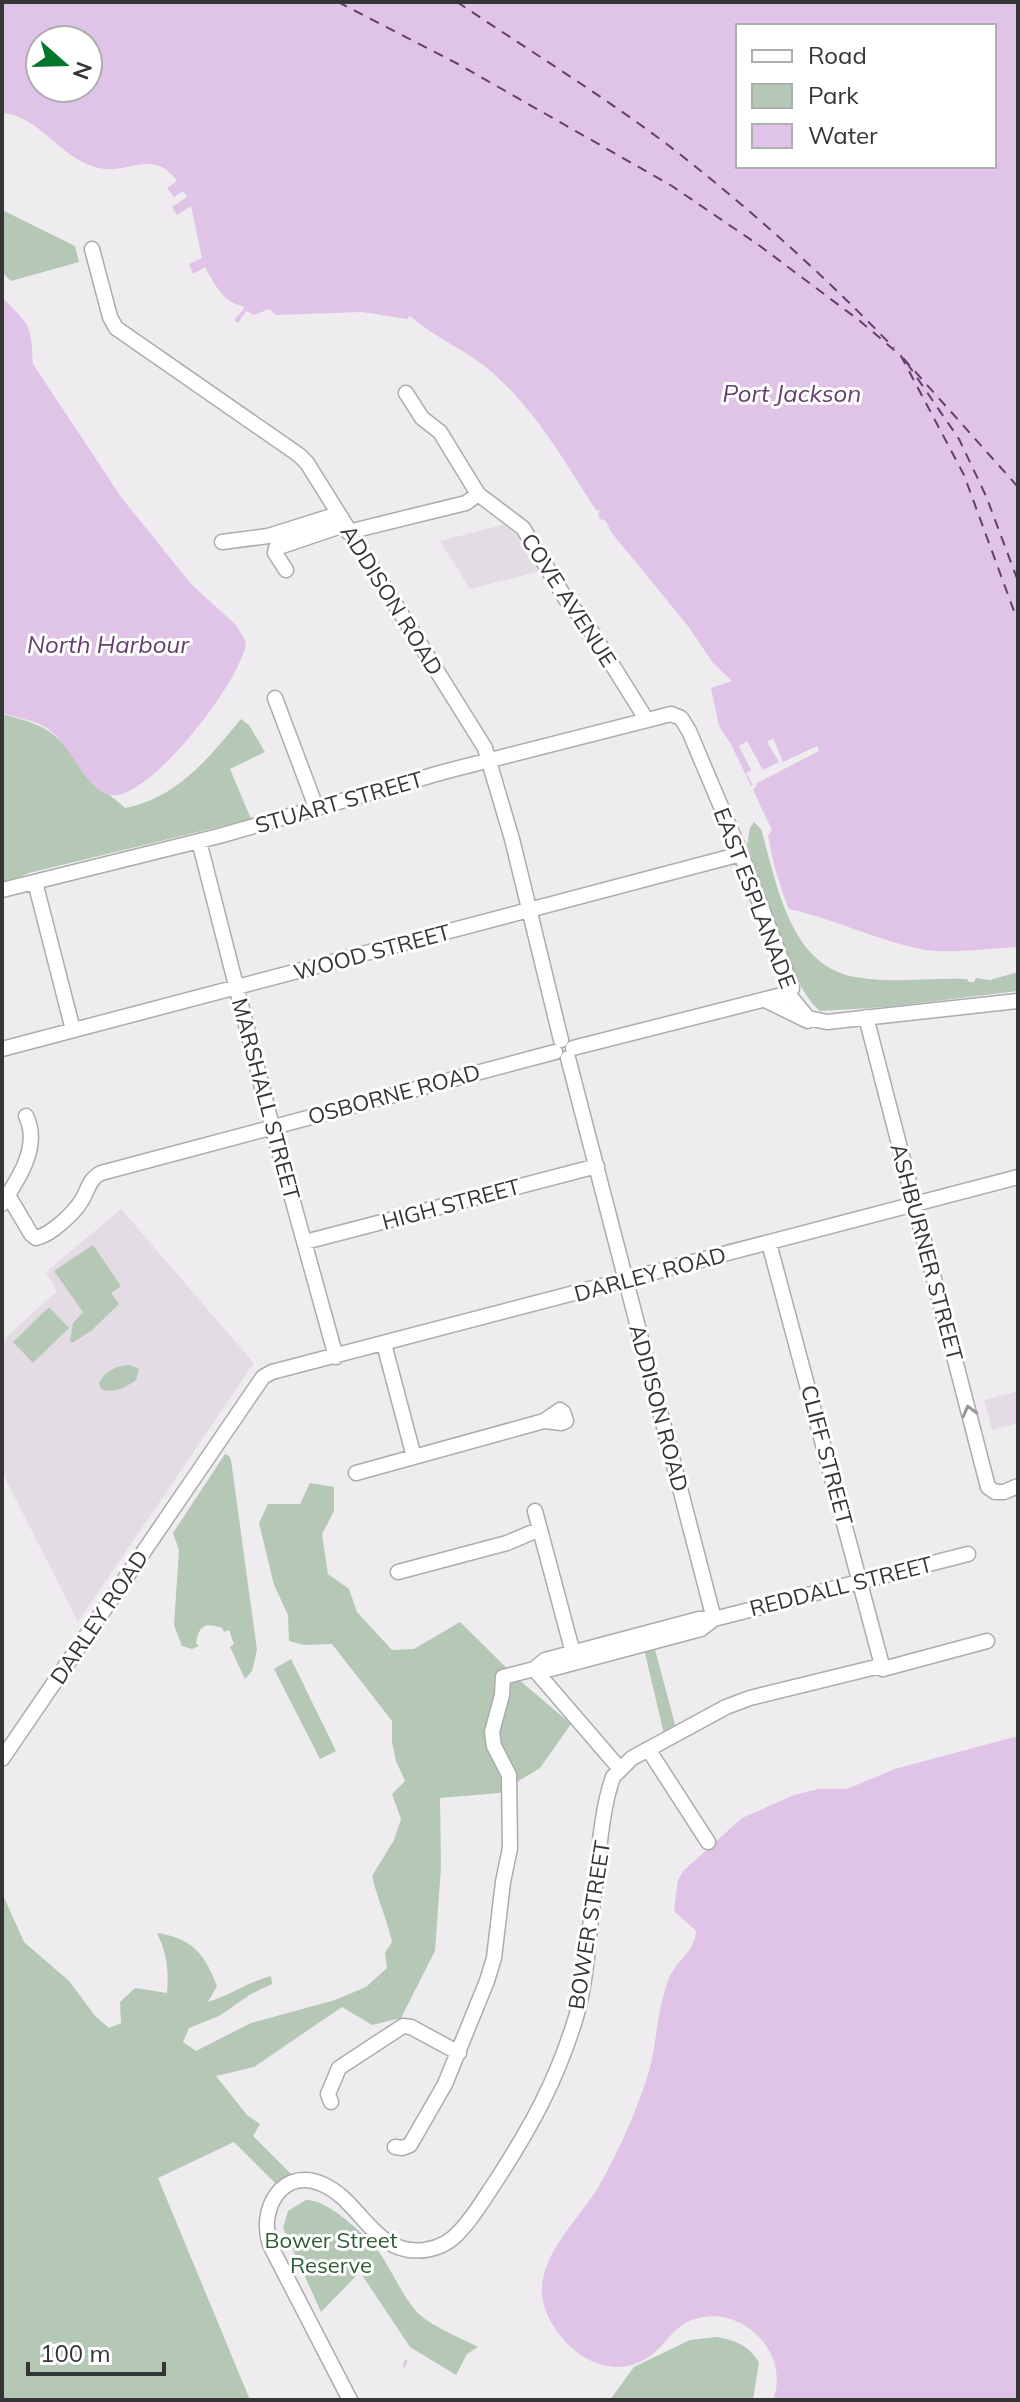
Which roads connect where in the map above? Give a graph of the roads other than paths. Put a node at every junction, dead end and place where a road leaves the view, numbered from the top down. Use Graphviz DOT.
graph roads {
  1 [pos="92,249"];
  2 [pos="406,393"];
  3 [pos="478,494"];
  4 [pos="343,524"];
  5 [pos="222,542"];
  6 [pos="286,570"];
  7 [pos="275,698"];
  8 [pos="677,715"];
  9 [pos="646,719"];
  10 [pos="489,760"];
  11 [pos="316,807"];
  12 [pos="199,841"];
  13 [pos="741,854"];
  14 [pos="35,882"];
  15 [pos="2,890"];
  16 [pos="529,910"];
  17 [pos="237,987"];
  18 [pos="789,995"];
  19 [pos="765,1000"];
  20 [pos="1018,1001"];
  21 [pos="866,1017"];
  22 [pos="816,1021"];
  23 [pos="73,1030"];
  24 [pos="2,1049"];
  25 [pos="564,1050"];
  26 [pos="26,1116"];
  27 [pos="272,1126"];
  28 [pos="597,1166"];
  29 [pos="1018,1177"];
  30 [pos="5,1200"];
  31 [pos="916,1205"];
  32 [pos="305,1242"];
  33 [pos="769,1243"];
  34 [pos="626,1281"];
  35 [pos="384,1344"];
  36 [pos="336,1357"];
  37 [pos="544,1421"];
  38 [pos="414,1457"];
  39 [pos="356,1473"];
  40 [pos="1018,1486"];
  41 [pos="535,1511"];
  42 [pos="540,1529"];
  43 [pos="968,1554"];
  44 [pos="398,1572"];
  45 [pos="861,1581"];
  46 [pos="714,1619"];
  47 [pos="987,1641"];
  48 [pos="573,1653"];
  49 [pos="534,1669"];
  50 [pos="883,1669"];
  51 [pos="650,1752"];
  52 [pos="2,1759"];
  53 [pos="620,1769"];
  54 [pos="708,1842"];
  55 [pos="459,2053"];
  56 [pos="331,2102"];
  57 [pos="395,2147"];
  58 [pos="350,2400"];
  1 -- 4 [label="street, ADDISON ROAD"];
  2 -- 3 [label="street"];
  3 -- 4 [label="street"];
  3 -- 9 [label="street, COVE AVENUE"];
  4 -- 5 [label="street"];
  4 -- 6 [label="street"];
  4 -- 10 [label="street, ADDISON ROAD"];
  7 -- 11 [label="street"];
  8 -- 9 [label="street, STUART STREET"];
  8 -- 13 [label="street, EAST ESPLANADE"];
  9 -- 10 [label="street, STUART STREET"];
  10 -- 11 [label="street, STUART STREET"];
  10 -- 16 [label="street, ADDISON ROAD"];
  11 -- 12 [label="street, STUART STREET"];
  12 -- 14 [label="street, STUART STREET"];
  12 -- 17 [label="street, MARSHALL STREET"];
  13 -- 16 [label="street, WOOD STREET"];
  13 -- 18 [label="street, EAST ESPLANADE"];
  14 -- 15 [label="street, STUART STREET"];
  14 -- 23 [label="street"];
  16 -- 17 [label="street, WOOD STREET"];
  16 -- 25 [label="street, ADDISON ROAD"];
  17 -- 23 [label="street, WOOD STREET"];
  17 -- 27 [label="street, MARSHALL STREET"];
  18 -- 19 [label="street, OSBORNE ROAD"];
  18 -- 22 [label="street, EAST ESPLANADE"];
  19 -- 22 [label="street"];
  19 -- 25 [label="street, OSBORNE ROAD"];
  20 -- 21 [label="street"];
  21 -- 22 [label="street"];
  21 -- 31 [label="street, ASHBURNER STREET"];
  23 -- 24 [label="street, WOOD STREET"];
  25 -- 27 [label="street, OSBORNE ROAD"];
  25 -- 28 [label="street, ADDISON ROAD"];
  26 -- 30 [label="street"];
  27 -- 30 [label="street, OSBORNE ROAD"];
  27 -- 32 [label="street, MARSHALL STREET"];
  28 -- 32 [label="street, HIGH STREET"];
  28 -- 34 [label="street, ADDISON ROAD"];
  29 -- 31 [label="street, DARLEY ROAD"];
  31 -- 33 [label="street, DARLEY ROAD"];
  40 -- 31 [label="street, ASHBURNER STREET, one-way"];
  32 -- 36 [label="street, MARSHALL STREET"];
  33 -- 34 [label="street, DARLEY ROAD"];
  33 -- 45 [label="street, CLIFF STREET"];
  34 -- 35 [label="street, DARLEY ROAD"];
  34 -- 46 [label="street, ADDISON ROAD"];
  35 -- 36 [label="street, DARLEY ROAD"];
  35 -- 38 [label="street"];
  36 -- 52 [label="street, DARLEY ROAD"];
  37 -- 38 [label="street"];
  38 -- 39 [label="street"];
  41 -- 42 [label="street"];
  42 -- 44 [label="street"];
  42 -- 48 [label="street"];
  43 -- 45 [label="street, REDDALL STREET"];
  45 -- 46 [label="street, REDDALL STREET"];
  45 -- 50 [label="street, CLIFF STREET"];
  46 -- 48 [label="street, REDDALL STREET"];
  46 -- 49 [label="street, REDDALL STREET"];
  47 -- 50 [label="street"];
  48 -- 49 [label="street, REDDALL STREET"];
  49 -- 53 [label="street"];
  49 -- 55 [label="street, REDDALL STREET"];
  50 -- 51 [label="street"];
  51 -- 53 [label="street"];
  51 -- 54 [label="street"];
  53 -- 58 [label="street, BOWER STREET"];
  55 -- 56 [label="street"];
  55 -- 57 [label="street"];
}
